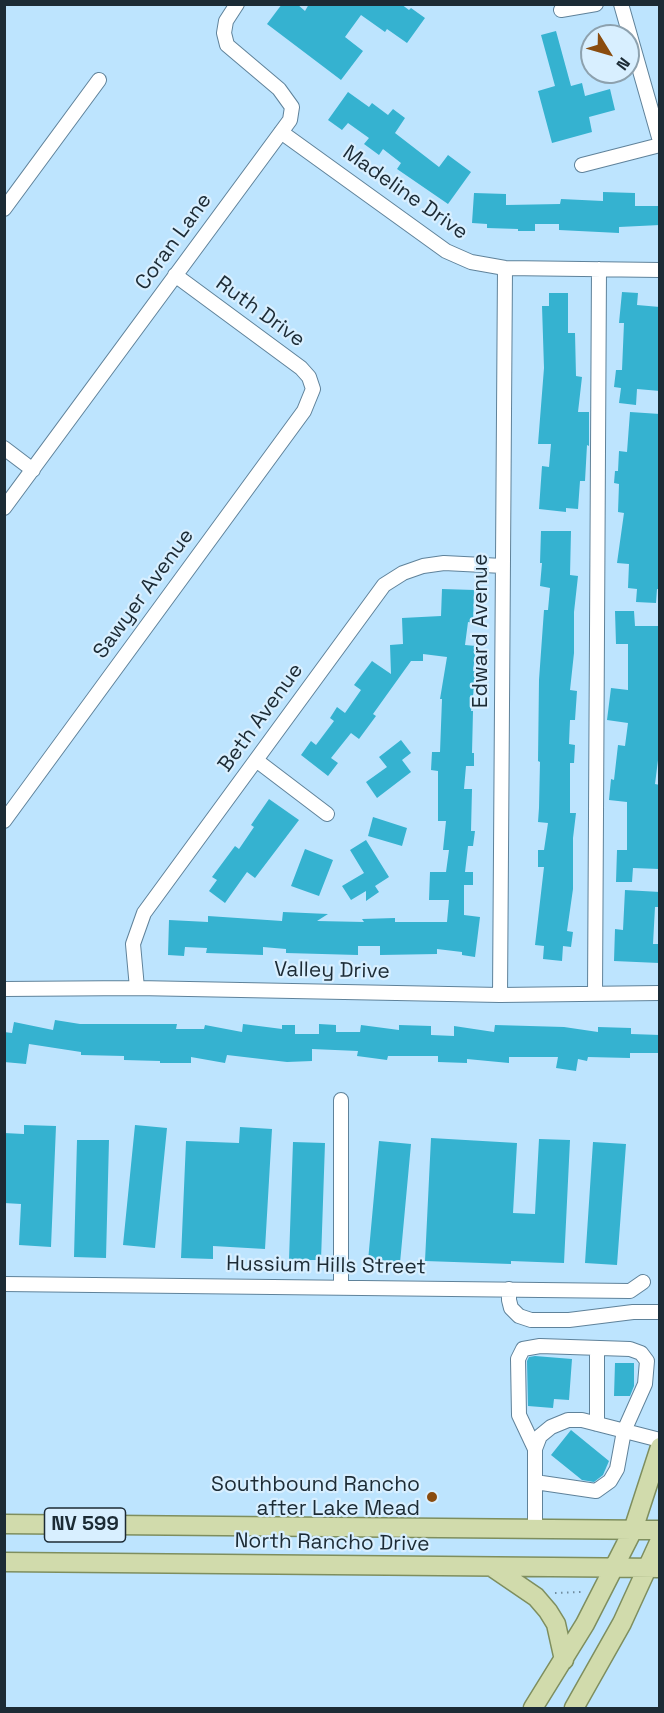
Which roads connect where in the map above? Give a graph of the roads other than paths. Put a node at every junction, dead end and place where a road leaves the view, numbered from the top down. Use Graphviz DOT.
graph roads {
  1 [pos="237,4"];
  2 [pos="596,4"];
  3 [pos="621,4"];
  4 [pos="561,10"];
  5 [pos="99,80"];
  6 [pos="280,132"];
  7 [pos="660,143"];
  8 [pos="582,165"];
  9 [pos="4,209"];
  10 [pos="505,268"];
  11 [pos="600,269"];
  12 [pos="660,270"];
  13 [pos="175,275"];
  14 [pos="313,389"];
  15 [pos="4,448"];
  16 [pos="33,470"];
  17 [pos="4,508"];
  18 [pos="503,566"];
  19 [pos="256,760"];
  20 [pos="327,813"];
  21 [pos="4,820"];
  22 [pos="137,988"];
  23 [pos="4,989"];
  24 [pos="660,993"];
  25 [pos="595,994"];
  26 [pos="500,995"];
  27 [pos="341,1100"];
  28 [pos="643,1282"];
  29 [pos="4,1284"];
  30 [pos="341,1287"];
  31 [pos="509,1289"];
  32 [pos="660,1312"];
  33 [pos="597,1349"];
  34 [pos="597,1424"];
  35 [pos="624,1431"];
  36 [pos="660,1440"];
  37 [pos="660,1447"];
  38 [pos="535,1449"];
  39 [pos="535,1482"];
  40 [pos="4,1524"];
  41 [pos="535,1529"];
  42 [pos="633,1530"];
  43 [pos="660,1530"];
  44 [pos="660,1540"];
  45 [pos="4,1562"];
  46 [pos="492,1567"];
  47 [pos="615,1568"];
  48 [pos="654,1568"];
  49 [pos="564,1660"];
  50 [pos="533,1708"];
  51 [pos="574,1708"];
  1 -- 6 [label="street, Coran Lane"];
  2 -- 4 [label="street"];
  3 -- 7 [label="street"];
  5 -- 9 [label="street"];
  6 -- 10 [label="street, Madeline Drive"];
  6 -- 13 [label="street, Coran Lane"];
  7 -- 8 [label="street"];
  10 -- 11 [label="street, Madeline Drive"];
  10 -- 18 [label="street, Edward Avenue"];
  11 -- 12 [label="street, Madeline Drive"];
  11 -- 25 [label="street"];
  13 -- 14 [label="street, Ruth Drive"];
  13 -- 16 [label="street, Coran Lane"];
  14 -- 21 [label="street, Sawyer Avenue"];
  15 -- 16 [label="street"];
  16 -- 17 [label="street, Coran Lane"];
  18 -- 19 [label="street, Beth Avenue"];
  18 -- 26 [label="street, Edward Avenue"];
  19 -- 20 [label="street"];
  19 -- 22 [label="street, Beth Avenue"];
  22 -- 23 [label="street, Valley Drive"];
  22 -- 26 [label="street, Valley Drive"];
  24 -- 25 [label="street, Valley Drive"];
  25 -- 26 [label="street, Valley Drive"];
  27 -- 30 [label="street"];
  28 -- 31 [label="street, Hussium Hills Street"];
  29 -- 30 [label="street, Hussium Hills Street"];
  30 -- 31 [label="street, Hussium Hills Street"];
  31 -- 32 [label="street"];
  33 -- 34 [label="street"];
  33 -- 35 [label="street"];
  33 -- 38 [label="street"];
  34 -- 35 [label="street"];
  34 -- 38 [label="street"];
  35 -- 36 [label="street"];
  35 -- 39 [label="street"];
  37 -- 42 [label="main road"];
  38 -- 39 [label="street"];
  39 -- 41 [label="street"];
  40 -- 41 [label="main road, North Rancho Drive / NV 599"];
  41 -- 42 [label="main road, North Rancho Drive / NV 599"];
  42 -- 43 [label="main road, North Rancho Drive / NV 599"];
  42 -- 47 [label="main road"];
  44 -- 48 [label="main road"];
  45 -- 46 [label="main road, North Rancho Drive / NV 599"];
  46 -- 47 [label="main road, North Rancho Drive / NV 599"];
  46 -- 49 [label="main road"];
  47 -- 48 [label="main road, North Rancho Drive / NV 599"];
  47 -- 49 [label="main road"];
  48 -- 51 [label="main road"];
  49 -- 50 [label="main road"];
}
